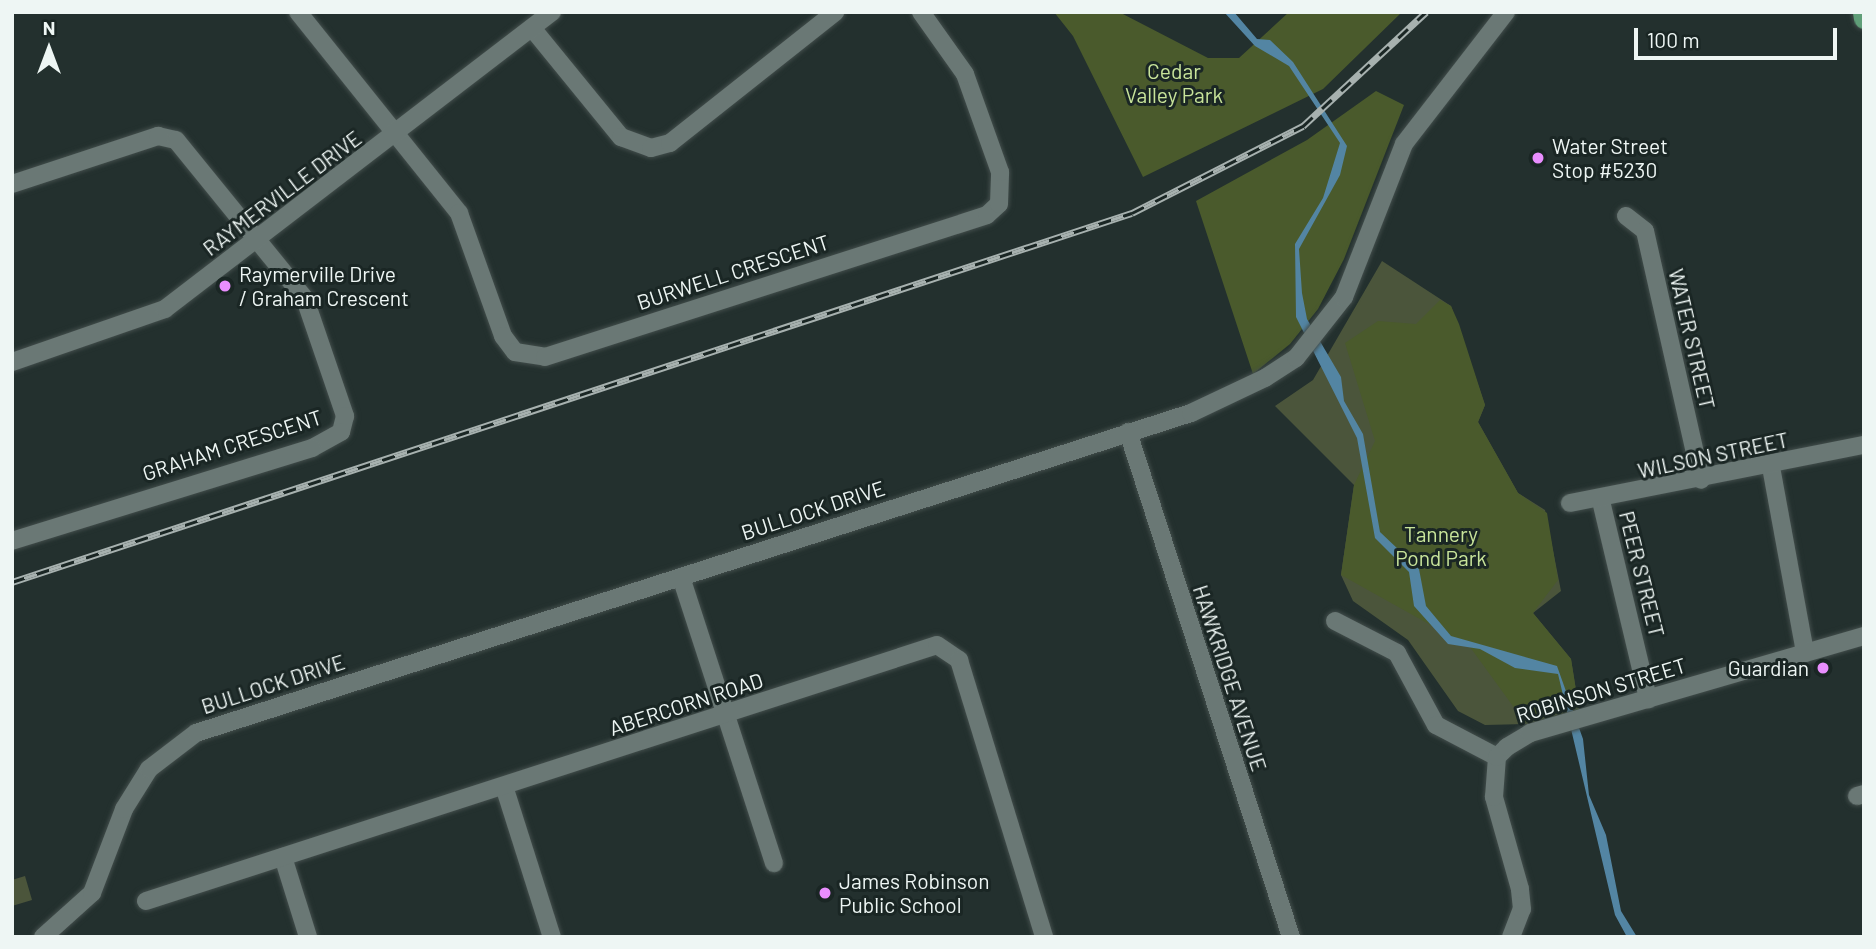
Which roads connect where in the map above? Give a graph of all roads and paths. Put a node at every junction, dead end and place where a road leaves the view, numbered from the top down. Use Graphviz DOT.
graph roads {
  1 [pos="298,12"];
  2 [pos="552,12"];
  3 [pos="835,12"];
  4 [pos="921,12"];
  5 [pos="1506,12"];
  6 [pos="1863,12"];
  7 [pos="1864,18"];
  8 [pos="532,28"];
  9 [pos="396,135"];
  10 [pos="12,184"];
  11 [pos="1626,216"];
  12 [pos="262,240"];
  13 [pos="12,362"];
  14 [pos="1128,432"];
  15 [pos="1864,445"];
  16 [pos="1772,467"];
  17 [pos="1701,480"];
  18 [pos="1601,501"];
  19 [pos="1570,503"];
  20 [pos="12,541"];
  21 [pos="681,577"];
  22 [pos="1335,621"];
  23 [pos="1864,636"];
  24 [pos="1805,653"];
  25 [pos="1648,699"];
  26 [pos="727,714"];
  27 [pos="1497,757"];
  28 [pos="504,786"];
  29 [pos="283,857"];
  30 [pos="774,863"];
  31 [pos="146,901"];
  32 [pos="43,937"];
  33 [pos="308,937"];
  34 [pos="552,937"];
  35 [pos="1044,937"];
  36 [pos="1291,937"];
  37 [pos="1511,937"];
  1 -- 9 [label="street, BURWELL CRESCENT"];
  2 -- 8 [label="street, RAYMERVILLE DRIVE"];
  3 -- 8 [label="street"];
  4 -- 9 [label="street, BURWELL CRESCENT"];
  5 -- 14 [label="street, BULLOCK DRIVE"];
  6 -- 7 [label="main road"];
  8 -- 9 [label="street, RAYMERVILLE DRIVE"];
  9 -- 12 [label="street, RAYMERVILLE DRIVE"];
  10 -- 12 [label="street"];
  11 -- 17 [label="street, WATER STREET"];
  12 -- 13 [label="street, RAYMERVILLE DRIVE"];
  12 -- 20 [label="street, GRAHAM CRESCENT"];
  14 -- 21 [label="street, BULLOCK DRIVE"];
  14 -- 36 [label="street, HAWKRIDGE AVENUE"];
  15 -- 16 [label="street, WILSON STREET"];
  16 -- 17 [label="street, WILSON STREET"];
  16 -- 24 [label="street"];
  17 -- 18 [label="street, WILSON STREET"];
  18 -- 19 [label="street, WILSON STREET"];
  18 -- 25 [label="street, PEER STREET"];
  21 -- 26 [label="street"];
  21 -- 32 [label="street, BULLOCK DRIVE"];
  22 -- 27 [label="street"];
  23 -- 24 [label="street, ROBINSON STREET"];
  24 -- 25 [label="street, ROBINSON STREET"];
  25 -- 27 [label="street, ROBINSON STREET"];
  26 -- 28 [label="street, ABERCORN ROAD"];
  26 -- 30 [label="street"];
  26 -- 35 [label="street, ABERCORN ROAD"];
  27 -- 37 [label="street"];
  28 -- 29 [label="street, ABERCORN ROAD"];
  28 -- 34 [label="street"];
  29 -- 31 [label="street, ABERCORN ROAD"];
  29 -- 33 [label="street"];
}
